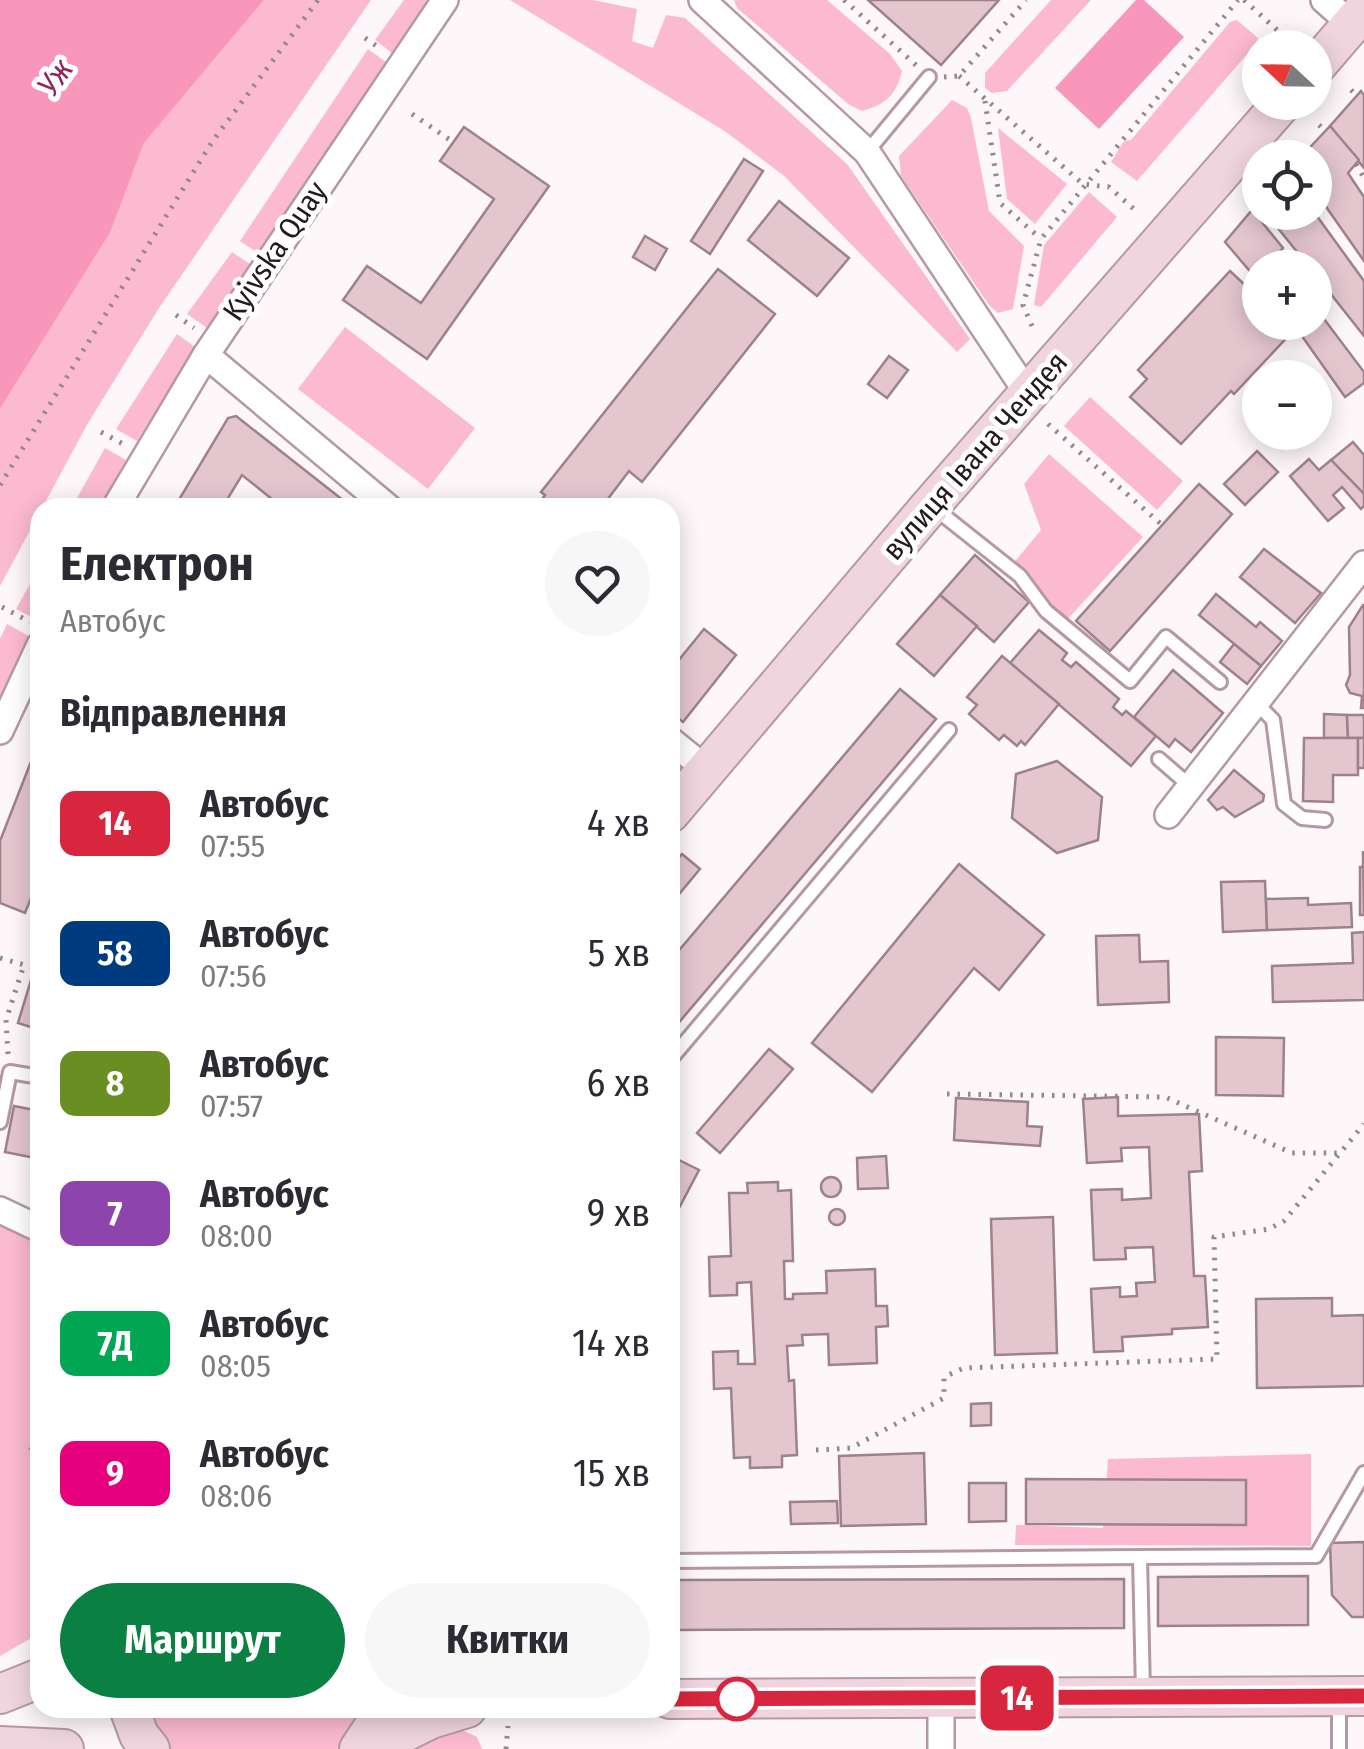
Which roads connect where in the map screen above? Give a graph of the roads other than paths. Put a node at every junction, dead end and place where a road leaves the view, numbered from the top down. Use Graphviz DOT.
graph roads {
  1 [pos="445,0"];
  2 [pos="702,0"];
  3 [pos="1346,12"];
  4 [pos="1332,36"];
  5 [pos="929,77"];
  6 [pos="1270,120"];
  7 [pos="867,152"];
  8 [pos="206,355"];
  9 [pos="1038,409"];
  10 [pos="120,498"];
  11 [pos="377,498"];
  12 [pos="931,506"];
  13 [pos="1364,564"];
  14 [pos="30,666"];
  15 [pos="1220,682"];
  16 [pos="1258,704"];
  17 [pos="949,730"];
  18 [pos="0,731"];
  19 [pos="680,748"];
  20 [pos="1159,760"];
  21 [pos="707,770"];
  22 [pos="1190,786"];
  23 [pos="680,802"];
  24 [pos="1168,815"];
  25 [pos="1325,820"];
  26 [pos="680,1048"];
  27 [pos="30,1075"];
  28 [pos="0,1122"];
  29 [pos="0,1210"];
  30 [pos="30,1224"];
  31 [pos="1364,1473"];
  32 [pos="1140,1557"];
  33 [pos="680,1561"];
  34 [pos="30,1682"];
  35 [pos="0,1694"];
  36 [pos="1351,1696"];
  37 [pos="1143,1697"];
  38 [pos="941,1698"];
  39 [pos="680,1699"];
  40 [pos="133,1718"];
  41 [pos="376,1718"];
  42 [pos="431,1718"];
  43 [pos="0,1746"];
  44 [pos="64,1749"];
  45 [pos="150,1749"];
  46 [pos="359,1749"];
  47 [pos="370,1749"];
  48 [pos="941,1749"];
  49 [pos="1339,1749"];
  1 -- 8 [label="street, Kyivska Quay"];
  2 -- 7 [label="street"];
  3 -- 4 [label="main road"];
  5 -- 7 [label="lane"];
  6 -- 9 [label="main road, вулиця Івана Чендея"];
  7 -- 9 [label="street"];
  8 -- 10 [label="street, Kyivska Quay"];
  8 -- 11 [label="street"];
  9 -- 12 [label="main road, вулиця Івана Чендея"];
  12 -- 15 [label="lane"];
  12 -- 21 [label="main road, вулиця Івана Чендея"];
  13 -- 16 [label="street"];
  14 -- 18 [label="street"];
  16 -- 22 [label="street"];
  16 -- 25 [label="lane"];
  17 -- 26 [label="lane"];
  19 -- 21 [label="street"];
  20 -- 22 [label="lane"];
  21 -- 23 [label="main road, вулиця Івана Чендея"];
  22 -- 24 [label="street"];
  27 -- 28 [label="lane"];
  29 -- 30 [label="street"];
  31 -- 32 [label="lane"];
  32 -- 33 [label="lane"];
  32 -- 37 [label="lane"];
  34 -- 35 [label="main road"];
  36 -- 37 [label="main road"];
  36 -- 49 [label="lane"];
  37 -- 38 [label="main road"];
  38 -- 39 [label="main road"];
  38 -- 48 [label="street"];
  40 -- 45 [label="main road"];
  41 -- 46 [label="main road"];
  42 -- 47 [label="main road"];
  43 -- 44 [label="main road"];
}
